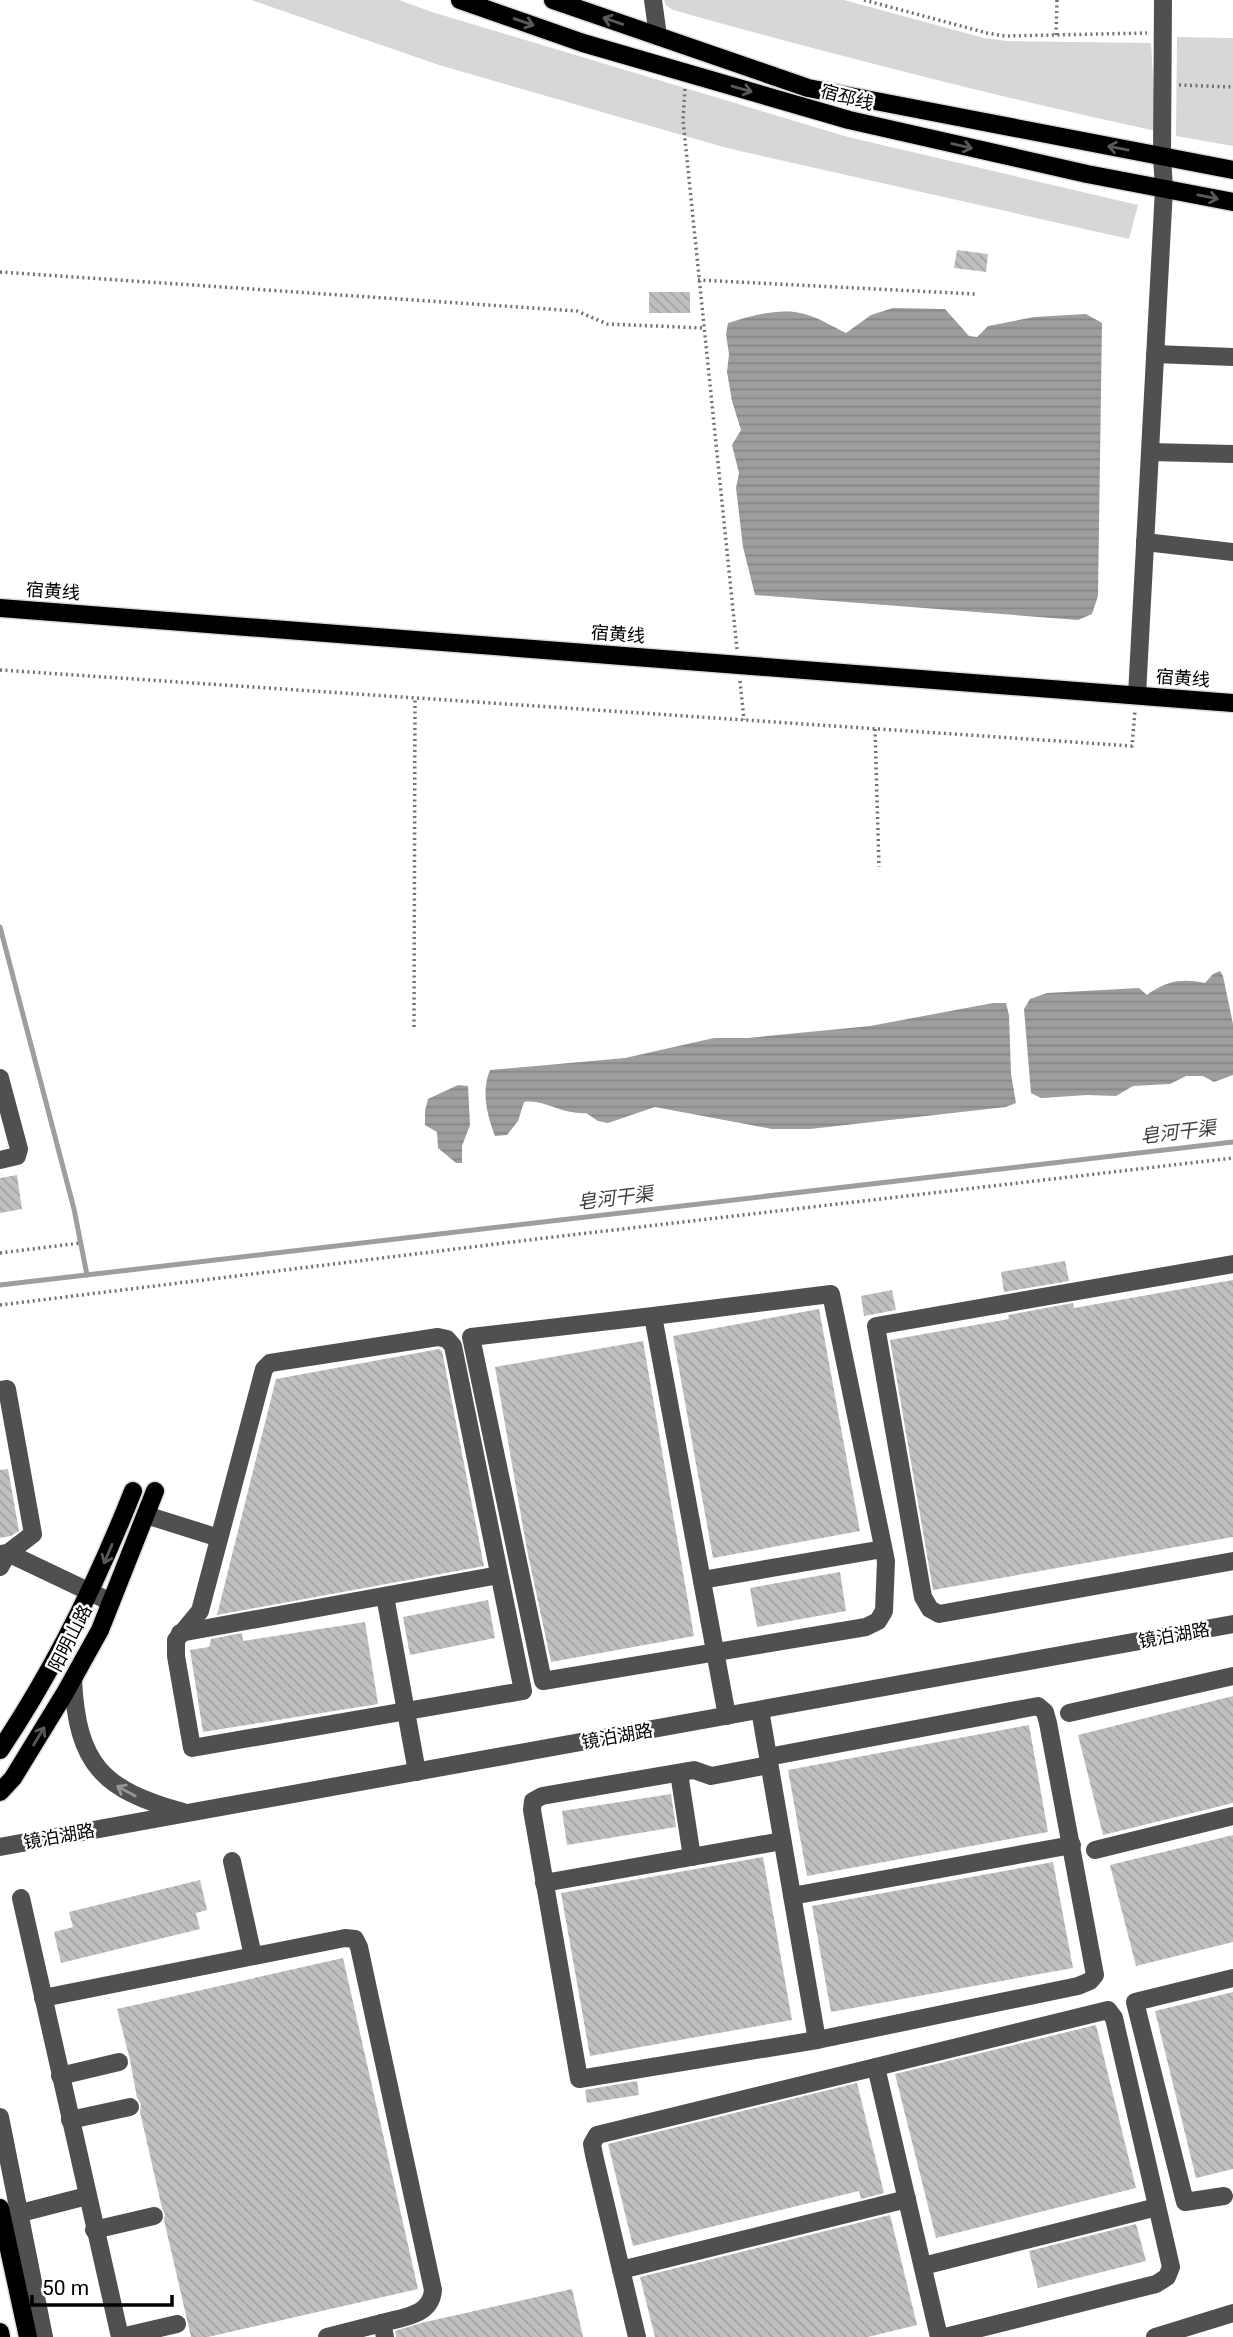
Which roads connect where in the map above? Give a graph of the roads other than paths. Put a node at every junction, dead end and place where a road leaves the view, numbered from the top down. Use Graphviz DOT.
graph roads {
  1 [pos="460,0"];
  2 [pos="553,0"];
  3 [pos="653,0"];
  4 [pos="1164,0"];
  5 [pos="658,36"];
  6 [pos="1162,156"];
  7 [pos="1233,170"];
  8 [pos="1164,189"];
  9 [pos="1233,202"];
  10 [pos="1155,354"];
  11 [pos="1233,356"];
  12 [pos="1150,452"];
  13 [pos="1233,454"];
  14 [pos="1145,542"];
  15 [pos="1233,552"];
  16 [pos="0,608"];
  17 [pos="1136,695"];
  18 [pos="1233,703"];
  19 [pos="0,1079"];
  20 [pos="0,1160"];
  21 [pos="1233,1264"];
  22 [pos="653,1316"];
  23 [pos="0,1390"];
  24 [pos="133,1491"];
  25 [pos="155,1491"];
  26 [pos="146,1515"];
  27 [pos="219,1538"];
  28 [pos="883,1549"];
  29 [pos="3,1558"];
  30 [pos="1233,1561"];
  31 [pos="499,1575"];
  32 [pos="702,1580"];
  33 [pos="90,1594"];
  34 [pos="385,1596"];
  35 [pos="111,1602"];
  36 [pos="1233,1624"];
  37 [pos="180,1633"];
  38 [pos="716,1653"];
  39 [pos="1233,1676"];
  40 [pos="72,1679"];
  41 [pos="760,1710"];
  42 [pos="406,1712"];
  43 [pos="1069,1713"];
  44 [pos="727,1716"];
  45 [pos="0,1750"];
  46 [pos="768,1761"];
  47 [pos="417,1772"];
  48 [pos="679,1773"];
  49 [pos="0,1792"];
  50 [pos="190,1813"];
  51 [pos="1233,1816"];
  52 [pos="782,1841"];
  53 [pos="1072,1845"];
  54 [pos="0,1847"];
  55 [pos="1095,1850"];
  56 [pos="692,1857"];
  57 [pos="232,1861"];
  58 [pos="544,1883"];
  59 [pos="792,1896"];
  60 [pos="21,1898"];
  61 [pos="253,1956"];
  62 [pos="1233,1978"];
  63 [pos="43,1998"];
  64 [pos="817,2040"];
  65 [pos="118,2063"];
  66 [pos="876,2067"];
  67 [pos="60,2076"];
  68 [pos="130,2107"];
  69 [pos="0,2117"];
  70 [pos="70,2120"];
  71 [pos="87,2196"];
  72 [pos="1224,2196"];
  73 [pos="907,2199"];
  74 [pos="1157,2207"];
  75 [pos="7,2213"];
  76 [pos="154,2216"];
  77 [pos="94,2230"];
  78 [pos="923,2266"];
  79 [pos="621,2270"];
  80 [pos="1233,2313"];
  81 [pos="177,2324"];
  82 [pos="383,2330"];
  83 [pos="28,2337"];
  84 [pos="44,2337"];
  85 [pos="120,2337"];
  86 [pos="327,2337"];
  87 [pos="637,2337"];
  88 [pos="942,2337"];
  89 [pos="1155,2337"];
  1 -- 8 [label="main road, 宿邳线, one-way"];
  5 -- 2 [label="main road, 宿邳线, one-way"];
  3 -- 5 [label="street"];
  4 -- 6 [label="street"];
  6 -- 5 [label="main road, 宿邳线, one-way"];
  6 -- 7 [label="main road, 宿邳线"];
  6 -- 8 [label="street"];
  8 -- 9 [label="main road, 宿邳线, one-way"];
  8 -- 10 [label="street"];
  10 -- 11 [label="street"];
  10 -- 12 [label="street"];
  12 -- 13 [label="street"];
  12 -- 14 [label="street"];
  14 -- 15 [label="street"];
  14 -- 17 [label="street"];
  16 -- 17 [label="main road, 宿黄线"];
  17 -- 18 [label="main road, 宿黄线"];
  19 -- 20 [label="street"];
  21 -- 30 [label="street"];
  22 -- 28 [label="street"];
  22 -- 32 [label="street"];
  22 -- 38 [label="street"];
  23 -- 29 [label="street"];
  24 -- 33 [label="main road, 阳明山路, one-way"];
  25 -- 26 [label="main road, 阳明山路"];
  26 -- 27 [label="street"];
  26 -- 35 [label="main road, 阳明山路"];
  27 -- 31 [label="street"];
  27 -- 37 [label="street"];
  28 -- 32 [label="street"];
  28 -- 38 [label="street"];
  29 -- 33 [label="street"];
  31 -- 34 [label="street"];
  31 -- 42 [label="street"];
  32 -- 38 [label="street"];
  33 -- 35 [label="street"];
  33 -- 45 [label="main road, 阳明山路"];
  34 -- 37 [label="street"];
  34 -- 42 [label="street"];
  35 -- 40 [label="main road, 阳明山路"];
  36 -- 41 [label="street, 镜泊湖路"];
  37 -- 42 [label="street"];
  38 -- 44 [label="street"];
  39 -- 43 [label="street"];
  49 -- 40 [label="main road, 阳明山路, one-way"];
  50 -- 40 [label="street, one-way"];
  41 -- 44 [label="street, 镜泊湖路"];
  41 -- 46 [label="street"];
  42 -- 47 [label="street"];
  44 -- 47 [label="street, 镜泊湖路"];
  46 -- 48 [label="street"];
  46 -- 52 [label="street"];
  46 -- 53 [label="street"];
  47 -- 50 [label="street, 镜泊湖路"];
  48 -- 56 [label="street"];
  48 -- 58 [label="street"];
  50 -- 54 [label="street, 镜泊湖路"];
  51 -- 55 [label="street"];
  52 -- 56 [label="street"];
  52 -- 59 [label="street"];
  53 -- 59 [label="street"];
  53 -- 64 [label="street"];
  56 -- 58 [label="street"];
  57 -- 61 [label="street"];
  58 -- 64 [label="street"];
  59 -- 64 [label="street"];
  60 -- 63 [label="street"];
  61 -- 63 [label="street"];
  61 -- 82 [label="street"];
  62 -- 72 [label="street"];
  63 -- 67 [label="street"];
  65 -- 67 [label="street"];
  66 -- 73 [label="street"];
  66 -- 74 [label="street"];
  66 -- 79 [label="street"];
  67 -- 70 [label="street"];
  68 -- 70 [label="street"];
  69 -- 75 [label="street"];
  70 -- 71 [label="street"];
  71 -- 75 [label="street"];
  71 -- 77 [label="street"];
  73 -- 78 [label="street"];
  73 -- 79 [label="street"];
  74 -- 78 [label="street"];
  74 -- 88 [label="street"];
  75 -- 83 [label="main road"];
  75 -- 84 [label="street"];
  76 -- 77 [label="street"];
  77 -- 85 [label="street"];
  78 -- 88 [label="street"];
  79 -- 87 [label="street"];
  80 -- 89 [label="street"];
  81 -- 85 [label="street"];
  82 -- 86 [label="street"];
}
